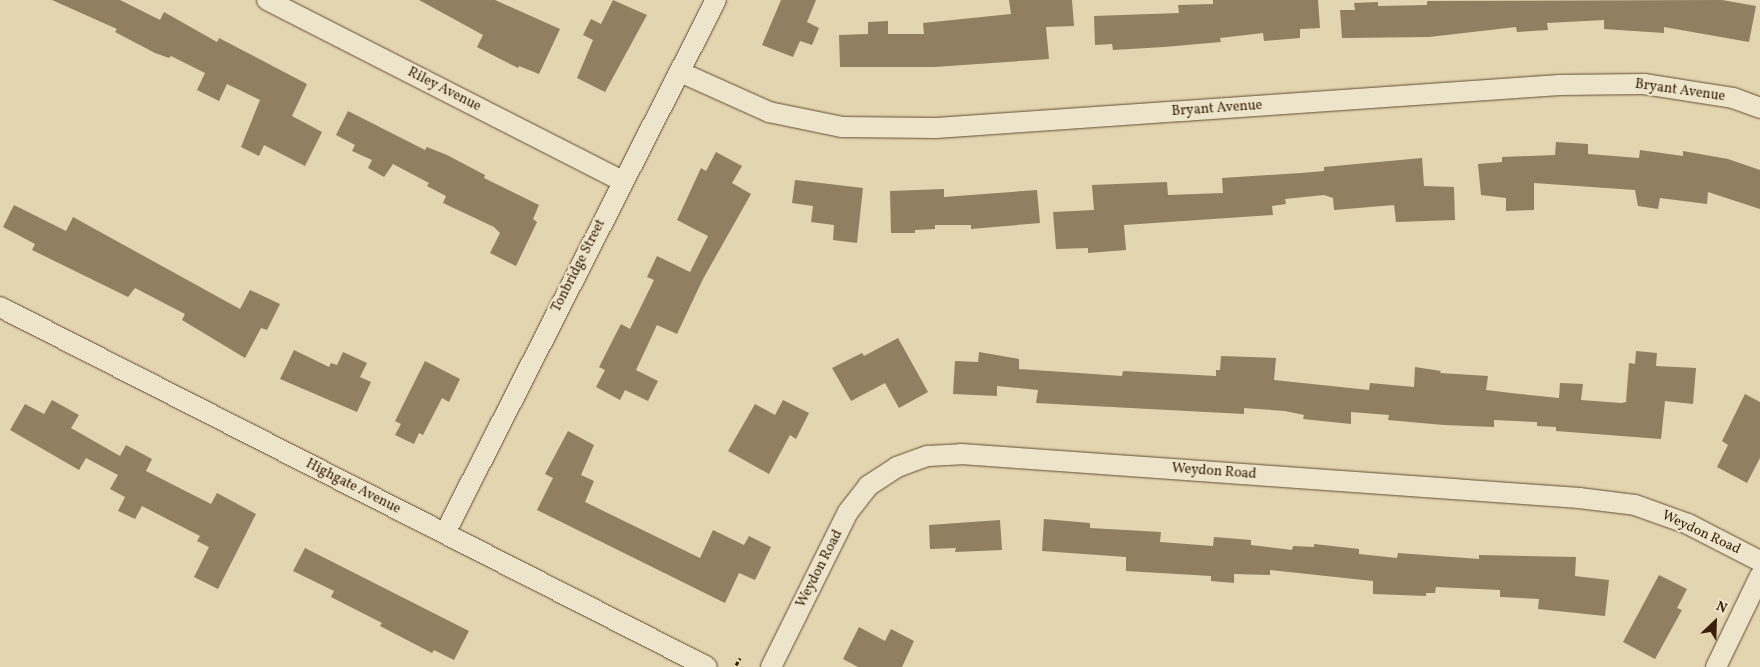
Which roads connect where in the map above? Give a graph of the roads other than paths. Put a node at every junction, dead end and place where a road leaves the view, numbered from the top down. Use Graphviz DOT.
graph roads {
  1 [pos="267,0"];
  2 [pos="716,0"];
  3 [pos="680,72"];
  4 [pos="1760,108"];
  5 [pos="622,181"];
  6 [pos="0,307"];
  7 [pos="444,533"];
  8 [pos="1760,561"];
  9 [pos="1760,576"];
  10 [pos="707,667"];
  11 [pos="770,667"];
  12 [pos="1716,667"];
  1 -- 5 [label="street, Riley Avenue"];
  2 -- 3 [label="street, Tonbridge Street"];
  3 -- 4 [label="street, Bryant Avenue"];
  3 -- 5 [label="street, Tonbridge Street"];
  5 -- 7 [label="street, Tonbridge Street"];
  6 -- 7 [label="street, Highgate Avenue"];
  7 -- 10 [label="street, Highgate Avenue"];
  8 -- 11 [label="street, Weydon Road"];
  9 -- 12 [label="street"];
}
